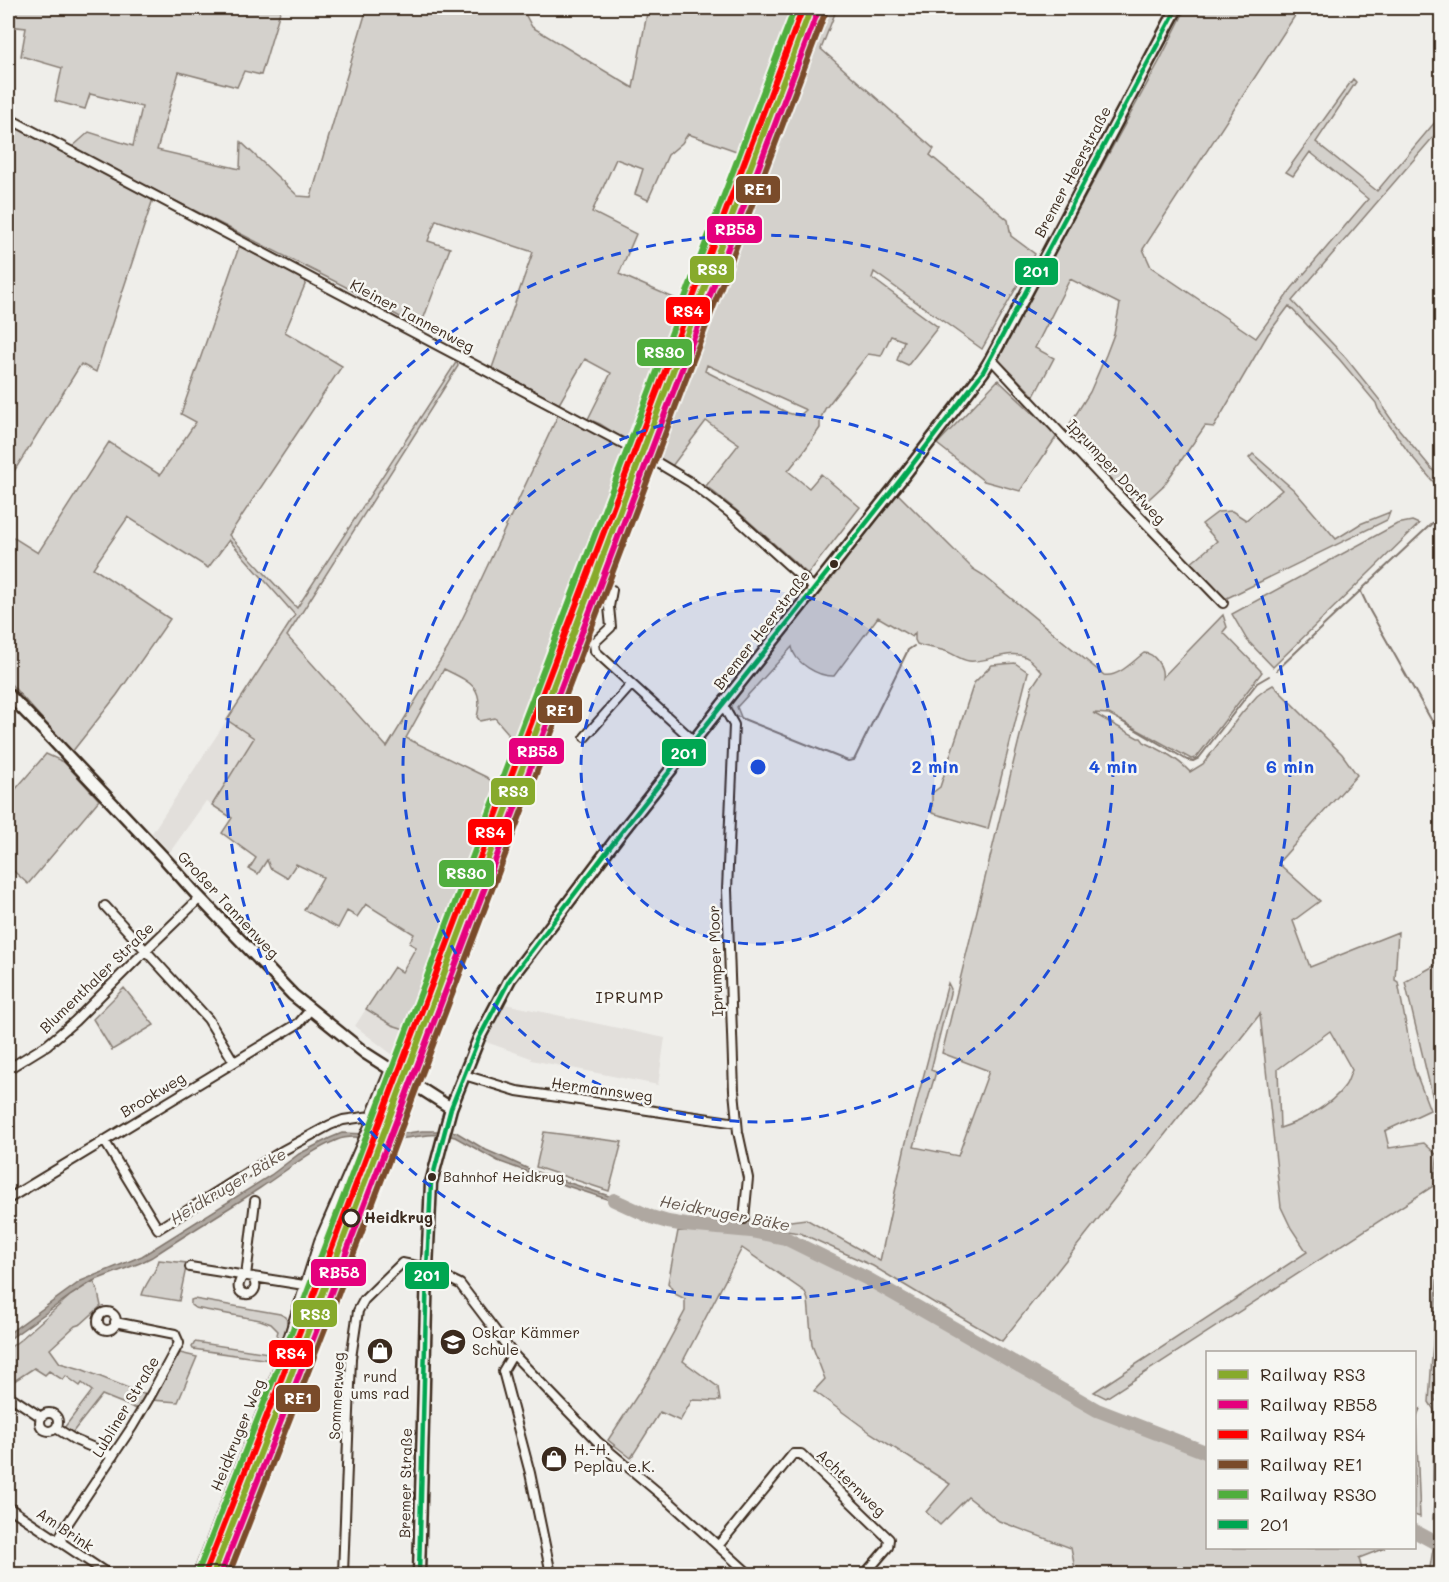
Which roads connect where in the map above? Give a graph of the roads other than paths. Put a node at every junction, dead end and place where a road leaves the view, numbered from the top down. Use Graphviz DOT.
graph roads {
  1 [pos="1177,8"];
  2 [pos="8,118"];
  3 [pos="991,359"];
  4 [pos="814,588"];
  5 [pos="612,590"];
  6 [pos="1223,603"];
  7 [pos="631,685"];
  8 [pos="8,694"];
  9 [pos="722,704"];
  10 [pos="585,736"];
  11 [pos="694,741"];
  12 [pos="200,898"];
  13 [pos="105,906"];
  14 [pos="146,950"];
  15 [pos="310,1010"];
  16 [pos="234,1062"];
  17 [pos="8,1069"];
  18 [pos="390,1069"];
  19 [pos="464,1075"];
  20 [pos="451,1108"];
  21 [pos="370,1120"];
  22 [pos="737,1123"];
  23 [pos="104,1140"];
  24 [pos="8,1199"];
  25 [pos="255,1201"];
  26 [pos="744,1219"];
  27 [pos="190,1267"];
  28 [pos="427,1268"];
  29 [pos="247,1276"];
  30 [pos="304,1285"];
  31 [pos="115,1322"];
  32 [pos="513,1354"];
  33 [pos="8,1395"];
  34 [pos="41,1417"];
  35 [pos="56,1428"];
  36 [pos="112,1456"];
  37 [pos="8,1507"];
  38 [pos="62,1544"];
  39 [pos="718,1546"];
  40 [pos="108,1575"];
  41 [pos="198,1575"];
  42 [pos="343,1575"];
  43 [pos="419,1575"];
  44 [pos="551,1575"];
  45 [pos="749,1575"];
  46 [pos="865,1575"];
  1 -- 3 [label="main road, Bremer Heerstraße"];
  2 -- 4 [label="street, Kleiner Tannenweg"];
  3 -- 4 [label="main road, Bremer Heerstraße"];
  3 -- 6 [label="street, Iprumper Dorfweg"];
  4 -- 9 [label="main road, Bremer Heerstraße"];
  5 -- 7 [label="street"];
  7 -- 10 [label="street"];
  7 -- 11 [label="street"];
  8 -- 12 [label="main road, Großer Tannenweg"];
  9 -- 11 [label="main road, Bremer Heerstraße"];
  9 -- 22 [label="street, Iprumper Moor"];
  11 -- 19 [label="main road, Bremer Heerstraße"];
  12 -- 14 [label="street, Blumenthaler Straße"];
  12 -- 15 [label="main road, Großer Tannenweg"];
  13 -- 14 [label="street"];
  14 -- 16 [label="street"];
  14 -- 17 [label="street, Blumenthaler Straße"];
  15 -- 16 [label="street, Brookweg"];
  15 -- 18 [label="main road, Großer Tannenweg"];
  16 -- 23 [label="street, Brookweg"];
  18 -- 20 [label="main road, Großer Tannenweg"];
  18 -- 21 [label="street, Heidkruger Weg"];
  19 -- 20 [label="main road, Bremer Heerstraße"];
  19 -- 22 [label="street, Hermannsweg"];
  20 -- 28 [label="main road, Bremer Straße"];
  21 -- 23 [label="street"];
  21 -- 30 [label="street, Heidkruger Weg"];
  22 -- 26 [label="street, Iprumper Moor"];
  23 -- 24 [label="street, Brookweg"];
  25 -- 29 [label="street"];
  27 -- 29 [label="street"];
  28 -- 32 [label="street"];
  28 -- 42 [label="street, Sommerweg"];
  28 -- 43 [label="main road, Bremer Straße"];
  29 -- 30 [label="street"];
  30 -- 41 [label="street, Heidkruger Weg"];
  31 -- 36 [label="street, Lubliner Straße"];
  32 -- 39 [label="street"];
  32 -- 44 [label="street"];
  33 -- 34 [label="street"];
  34 -- 35 [label="street"];
  34 -- 35 [label="street"];
  35 -- 36 [label="street"];
  36 -- 38 [label="street, Lubliner Straße"];
  37 -- 38 [label="street, Am Brink"];
  38 -- 40 [label="street, Am Brink"];
  39 -- 45 [label="street"];
  39 -- 46 [label="street, Achternweg"];
}
